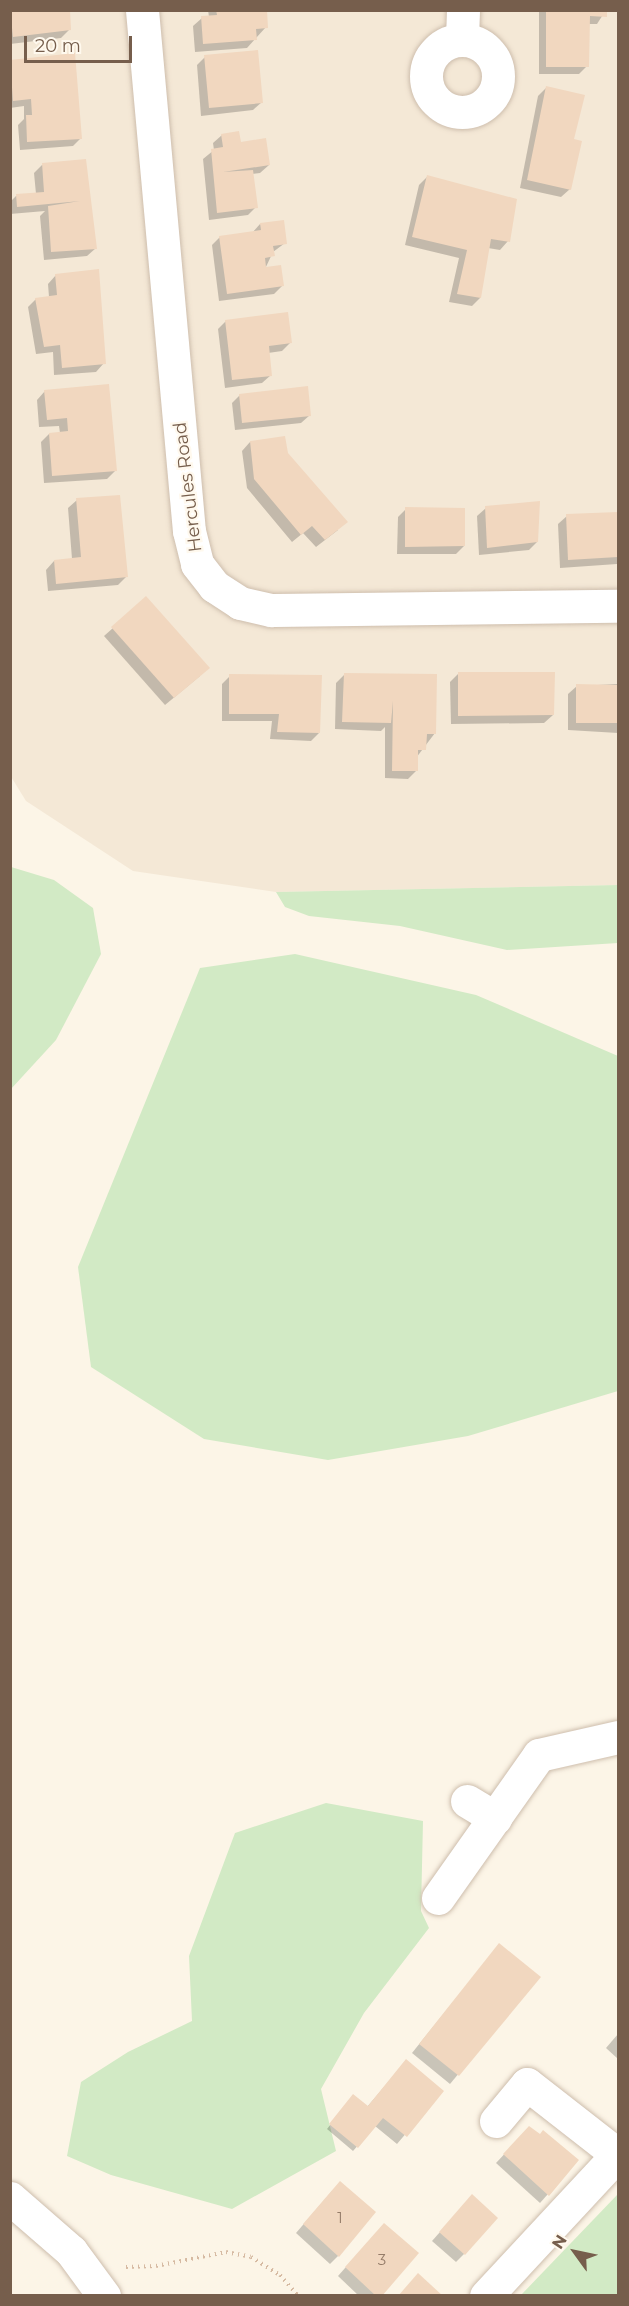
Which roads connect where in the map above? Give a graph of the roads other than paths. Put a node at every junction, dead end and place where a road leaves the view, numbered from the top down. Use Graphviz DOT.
graph roads {
  1 [pos="142,10"];
  2 [pos="618,606"];
  3 [pos="618,1737"];
  4 [pos="467,1801"];
  5 [pos="495,1818"];
  6 [pos="438,1898"];
  7 [pos="496,2121"];
  8 [pos="618,2155"];
  9 [pos="12,2201"];
  10 [pos="104,2295"];
  11 [pos="486,2295"];
  1 -- 2 [label="street, Hercules Road"];
  3 -- 5 [label="street"];
  4 -- 5 [label="street"];
  5 -- 6 [label="street"];
  7 -- 8 [label="street"];
  8 -- 11 [label="street"];
  9 -- 10 [label="street"];
}
